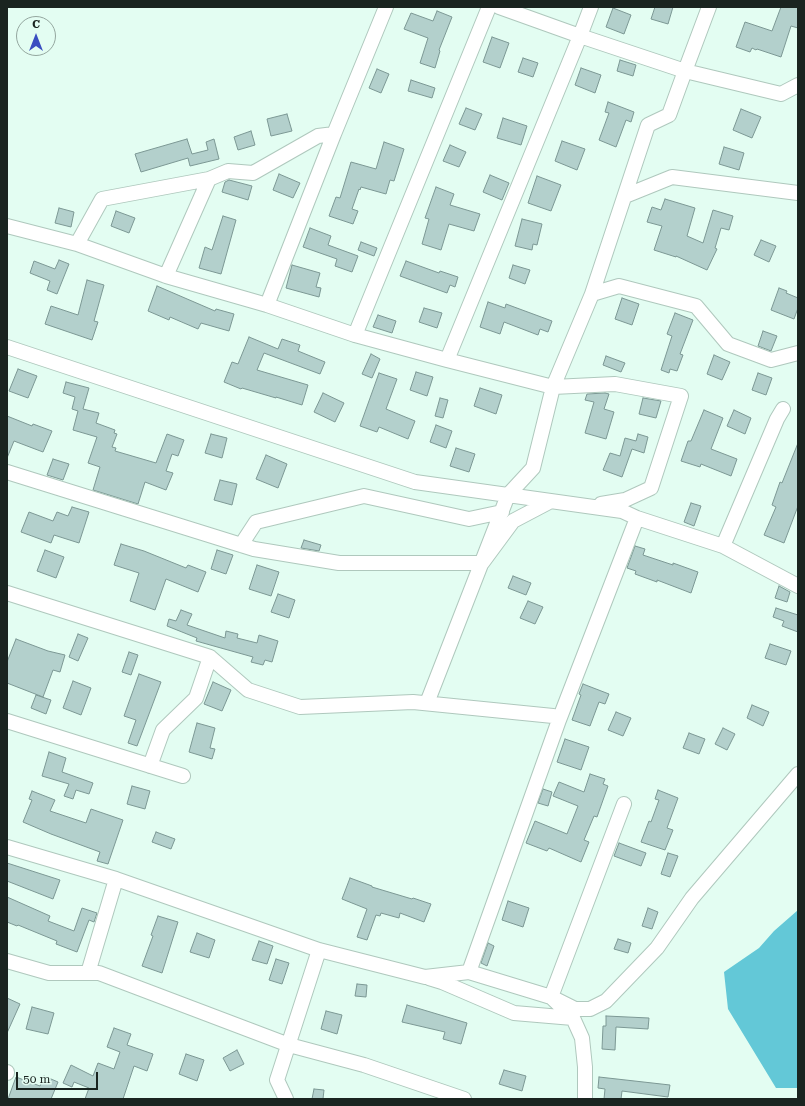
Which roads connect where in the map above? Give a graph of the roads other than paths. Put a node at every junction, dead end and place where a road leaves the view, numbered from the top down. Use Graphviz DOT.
graph roads {
  1 [pos="386,7"];
  2 [pos="489,7"];
  3 [pos="499,7"];
  4 [pos="591,7"];
  5 [pos="710,7"];
  6 [pos="580,36"];
  7 [pos="686,71"];
  8 [pos="798,85"];
  9 [pos="334,134"];
  10 [pos="209,179"];
  11 [pos="798,193"];
  12 [pos="625,196"];
  13 [pos="7,226"];
  14 [pos="77,244"];
  15 [pos="166,276"];
  16 [pos="592,294"];
  17 [pos="267,305"];
  18 [pos="355,335"];
  19 [pos="7,348"];
  20 [pos="798,353"];
  21 [pos="447,360"];
  22 [pos="552,387"];
  23 [pos="783,409"];
  24 [pos="7,472"];
  25 [pos="508,495"];
  26 [pos="551,501"];
  27 [pos="588,507"];
  28 [pos="502,512"];
  29 [pos="637,518"];
  30 [pos="241,545"];
  31 [pos="723,546"];
  32 [pos="482,563"];
  33 [pos="798,586"];
  34 [pos="7,594"];
  35 [pos="210,657"];
  36 [pos="427,703"];
  37 [pos="559,720"];
  38 [pos="7,721"];
  39 [pos="150,766"];
  40 [pos="798,774"];
  41 [pos="183,776"];
  42 [pos="624,804"];
  43 [pos="7,847"];
  44 [pos="116,879"];
  45 [pos="319,950"];
  46 [pos="7,961"];
  47 [pos="469,972"];
  48 [pos="88,973"];
  49 [pos="425,977"];
  50 [pos="551,997"];
  51 [pos="573,1018"];
  52 [pos="289,1045"];
  53 [pos="286,1099"];
  54 [pos="464,1099"];
  55 [pos="585,1099"];
  1 -- 9 [label="street"];
  2 -- 18 [label="street"];
  3 -- 6 [label="street"];
  4 -- 6 [label="street"];
  5 -- 7 [label="street"];
  6 -- 7 [label="street"];
  6 -- 21 [label="street"];
  7 -- 8 [label="street"];
  7 -- 12 [label="street"];
  9 -- 10 [label="street"];
  9 -- 17 [label="street"];
  10 -- 14 [label="street"];
  10 -- 15 [label="street"];
  11 -- 12 [label="street"];
  12 -- 16 [label="street"];
  13 -- 14 [label="street"];
  14 -- 15 [label="street"];
  15 -- 17 [label="street"];
  16 -- 20 [label="street"];
  16 -- 22 [label="street"];
  17 -- 18 [label="street"];
  18 -- 21 [label="street"];
  19 -- 25 [label="street"];
  21 -- 22 [label="street"];
  22 -- 25 [label="street"];
  22 -- 27 [label="street"];
  23 -- 31 [label="street"];
  24 -- 30 [label="street"];
  25 -- 26 [label="street"];
  25 -- 28 [label="street"];
  26 -- 27 [label="street"];
  26 -- 32 [label="street"];
  27 -- 29 [label="street"];
  28 -- 30 [label="street"];
  28 -- 32 [label="street"];
  29 -- 31 [label="street"];
  29 -- 37 [label="street"];
  30 -- 32 [label="street"];
  31 -- 33 [label="street"];
  32 -- 36 [label="street"];
  34 -- 35 [label="street"];
  35 -- 36 [label="street"];
  35 -- 39 [label="street"];
  36 -- 37 [label="street"];
  37 -- 47 [label="street"];
  38 -- 39 [label="street"];
  39 -- 41 [label="street"];
  40 -- 50 [label="street"];
  42 -- 50 [label="street"];
  43 -- 44 [label="street"];
  44 -- 45 [label="street"];
  44 -- 48 [label="street"];
  45 -- 49 [label="street"];
  45 -- 52 [label="street"];
  46 -- 48 [label="street"];
  47 -- 49 [label="street"];
  47 -- 50 [label="street"];
  48 -- 52 [label="street"];
  49 -- 51 [label="street"];
  50 -- 51 [label="street"];
  51 -- 55 [label="street"];
  52 -- 53 [label="street"];
  52 -- 54 [label="street"];
}
